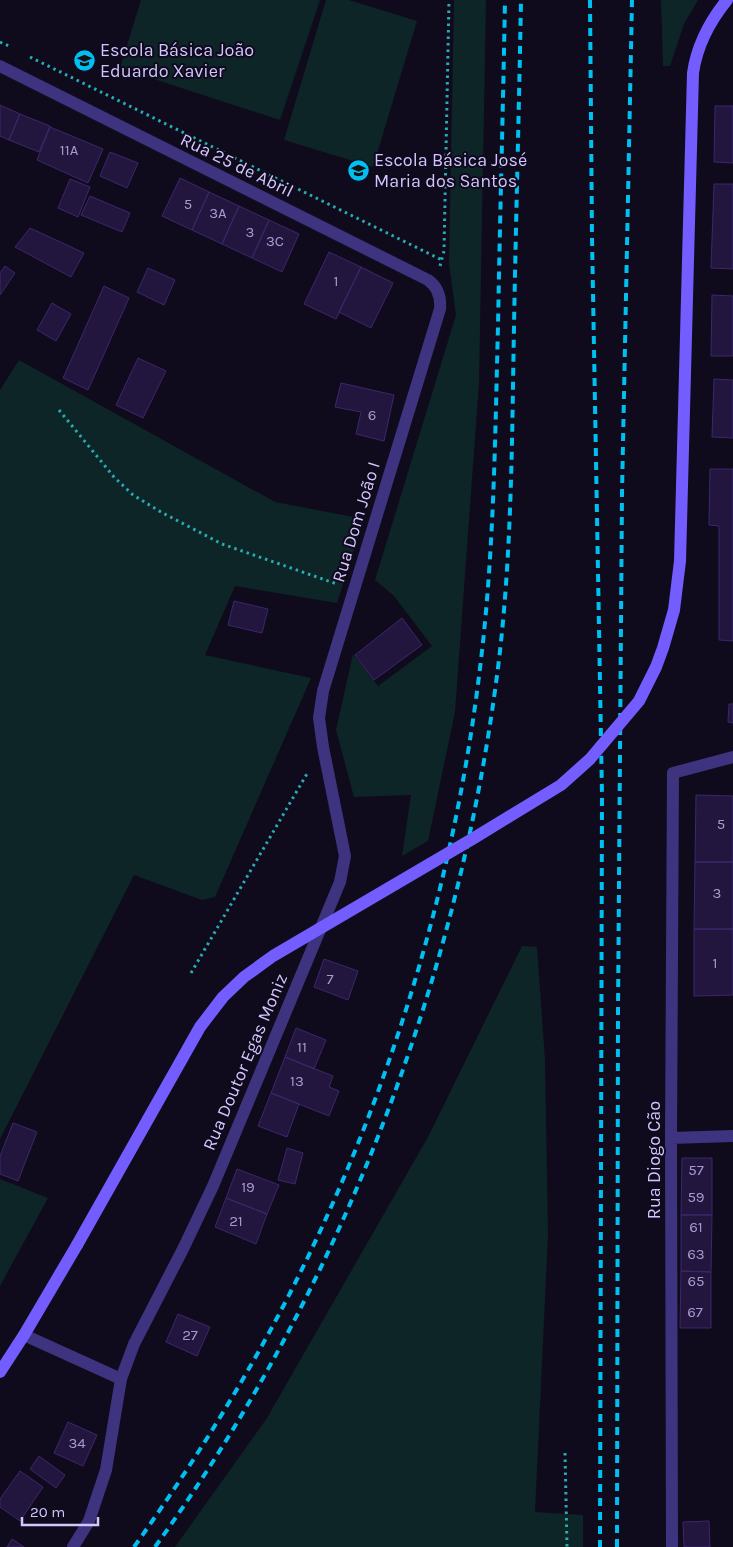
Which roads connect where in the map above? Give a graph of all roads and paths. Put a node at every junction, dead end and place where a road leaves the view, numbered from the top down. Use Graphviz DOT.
graph roads {
  1 [pos="449,0"];
  2 [pos="727,0"];
  3 [pos="0,42"];
  4 [pos="17,51"];
  5 [pos="26,55"];
  6 [pos="0,66"];
  7 [pos="440,309"];
  8 [pos="59,410"];
  9 [pos="354,590"];
  10 [pos="323,747"];
  11 [pos="733,756"];
  12 [pos="191,972"];
  13 [pos="733,1136"];
  14 [pos="671,1138"];
  15 [pos="24,1335"];
  16 [pos="0,1372"];
  17 [pos="121,1378"];
  18 [pos="565,1453"];
  19 [pos="73,1547"];
  20 [pos="567,1547"];
  21 [pos="672,1547"];
  1 -- 5 [label="path"];
  2 -- 15 [label="main road, bridge"];
  3 -- 4 [label="path"];
  6 -- 7 [label="street, Rua 25 de Abril"];
  7 -- 9 [label="street, Rua Dom João I"];
  8 -- 9 [label="path"];
  9 -- 10 [label="street, Rua Dom João I"];
  10 -- 12 [label="path"];
  10 -- 17 [label="street, Rua Doutor Egas Moniz"];
  11 -- 14 [label="street, Rua Diogo Cão"];
  13 -- 14 [label="street"];
  14 -- 21 [label="street, Rua Diogo Cão"];
  15 -- 16 [label="main road"];
  15 -- 17 [label="street"];
  17 -- 19 [label="street, Rua Doutor Egas Moniz"];
  18 -- 20 [label="path"];
}
